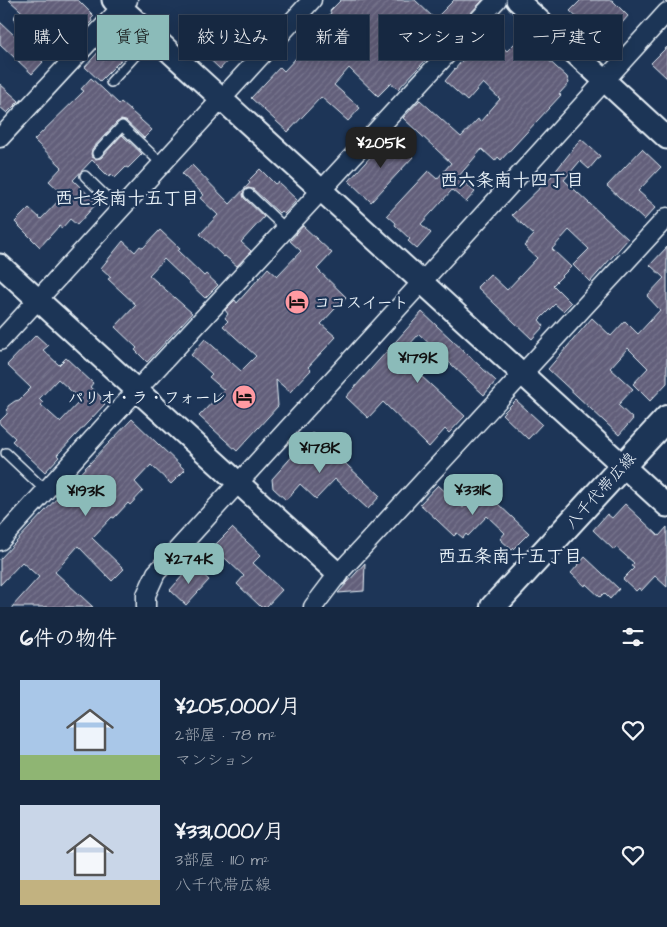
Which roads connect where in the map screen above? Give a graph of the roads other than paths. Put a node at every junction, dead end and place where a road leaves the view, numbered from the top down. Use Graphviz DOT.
graph roads {
  1 [pos="312,0"];
  2 [pos="497,0"];
  3 [pos="517,0"];
  4 [pos="121,2"];
  5 [pos="667,12"];
  6 [pos="133,15"];
  7 [pos="169,51"];
  8 [pos="66,60"];
  9 [pos="131,60"];
  10 [pos="69,63"];
  11 [pos="604,81"];
  12 [pos="110,82"];
  13 [pos="221,99"];
  14 [pos="0,138"];
  15 [pos="667,138"];
  16 [pos="97,153"];
  17 [pos="162,164"];
  18 [pos="85,176"];
  19 [pos="321,190"];
  20 [pos="249,194"];
  21 [pos="120,210"];
  22 [pos="667,218"];
  23 [pos="286,229"];
  24 [pos="0,265"];
  25 [pos="422,283"];
  26 [pos="38,300"];
  27 [pos="0,341"];
  28 [pos="523,375"];
  29 [pos="137,390"];
  30 [pos="667,418"];
  31 [pos="6,454"];
  32 [pos="623,465"];
  33 [pos="239,483"];
  34 [pos="46,491"];
  35 [pos="667,506"];
  36 [pos="0,541"];
  37 [pos="338,574"];
  38 [pos="146,607"];
  39 [pos="313,607"];
  40 [pos="492,607"];
  1 -- 13 [label="street"];
  2 -- 19 [label="street"];
  3 -- 11 [label="street"];
  4 -- 6 [label="street"];
  4 -- 10 [label="street"];
  5 -- 11 [label="street"];
  7 -- 13 [label="street"];
  8 -- 10 [label="lane"];
  9 -- 12 [label="lane"];
  10 -- 14 [label="street"];
  11 -- 15 [label="street"];
  11 -- 25 [label="street"];
  13 -- 17 [label="street"];
  13 -- 19 [label="street"];
  16 -- 17 [label="lane"];
  17 -- 21 [label="street"];
  18 -- 21 [label="lane"];
  19 -- 23 [label="street"];
  19 -- 25 [label="street"];
  20 -- 23 [label="lane"];
  21 -- 26 [label="street"];
  22 -- 28 [label="street"];
  23 -- 29 [label="street"];
  24 -- 26 [label="street"];
  25 -- 28 [label="street"];
  25 -- 33 [label="street"];
  26 -- 27 [label="street"];
  26 -- 29 [label="street"];
  28 -- 32 [label="street"];
  28 -- 37 [label="street"];
  29 -- 33 [label="street"];
  29 -- 34 [label="street"];
  30 -- 32 [label="main road, 八千代帯広線"];
  31 -- 34 [label="lane"];
  32 -- 35 [label="street"];
  32 -- 40 [label="main road, 八千代帯広線"];
  33 -- 37 [label="street"];
  33 -- 38 [label="street"];
  34 -- 36 [label="street"];
  37 -- 39 [label="street"];
}
